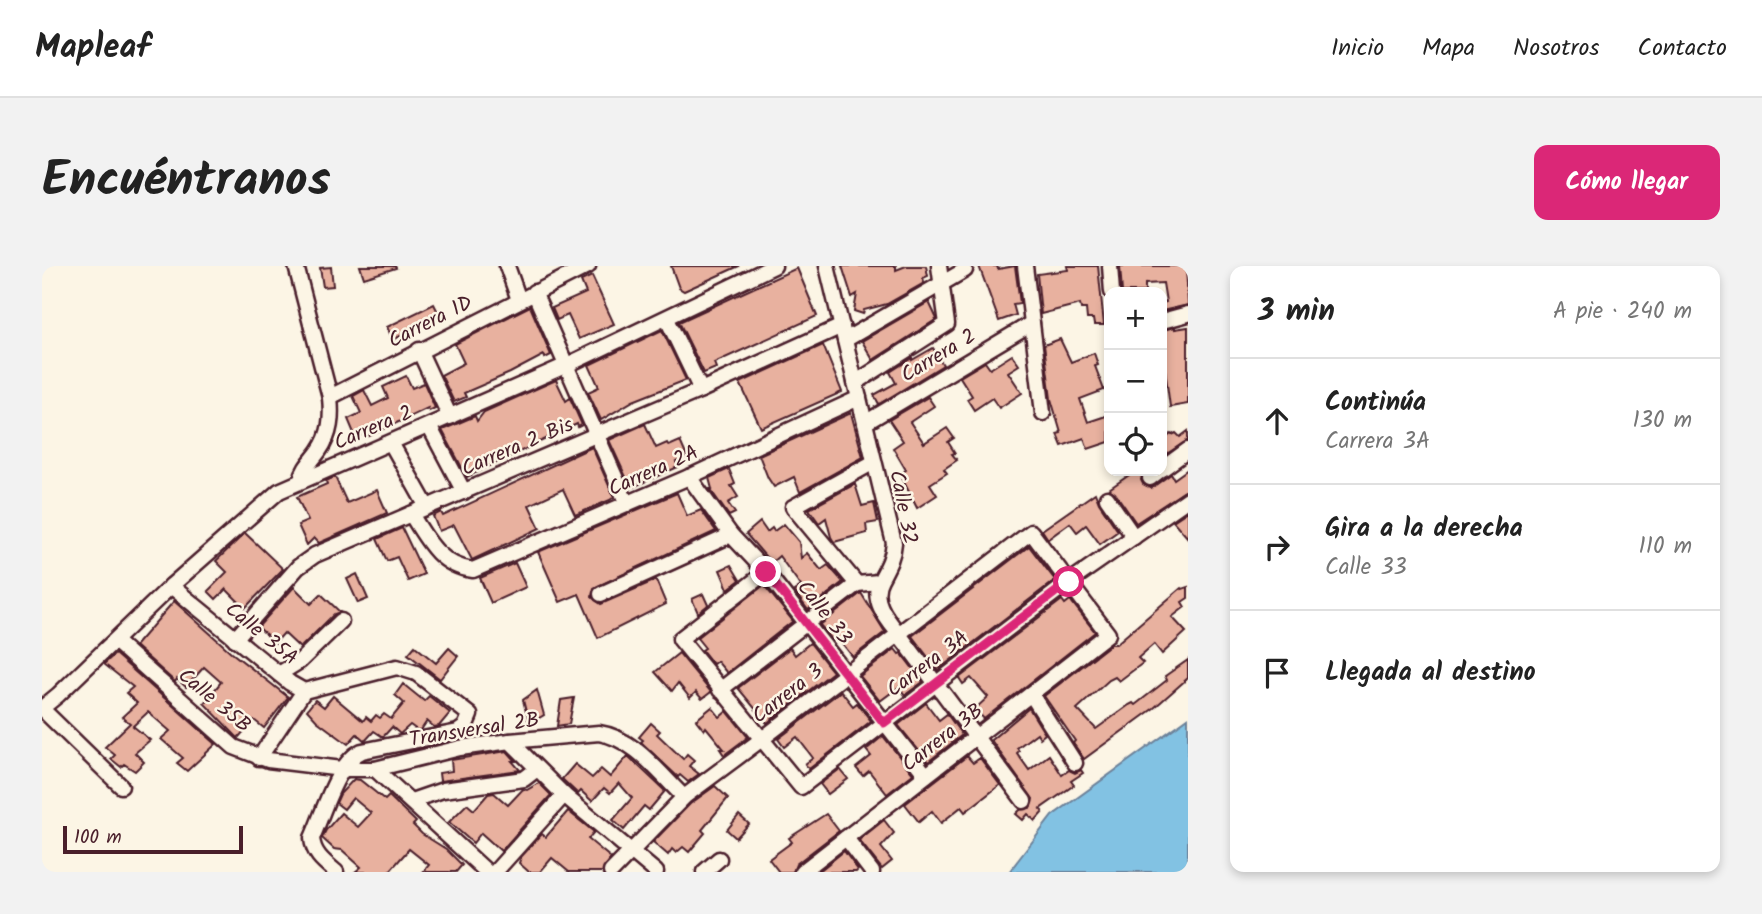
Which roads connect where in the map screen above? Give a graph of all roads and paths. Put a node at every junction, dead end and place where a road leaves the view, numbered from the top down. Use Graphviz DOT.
graph roads {
  1 [pos="296,266"];
  2 [pos="507,266"];
  3 [pos="588,266"];
  4 [pos="774,266"];
  5 [pos="827,266"];
  6 [pos="939,266"];
  7 [pos="1025,266"];
  8 [pos="1110,266"];
  9 [pos="965,270"];
  10 [pos="942,285"];
  11 [pos="1112,287"];
  12 [pos="534,292"];
  13 [pos="519,299"];
  14 [pos="1188,314"];
  15 [pos="667,319"];
  16 [pos="1167,320"];
  17 [pos="1032,323"];
  18 [pos="843,333"];
  19 [pos="419,350"];
  20 [pos="567,365"];
  21 [pos="701,390"];
  22 [pos="857,390"];
  23 [pos="330,397"];
  24 [pos="1043,413"];
  25 [pos="450,417"];
  26 [pos="865,423"];
  27 [pos="429,426"];
  28 [pos="597,434"];
  29 [pos="391,443"];
  30 [pos="1188,450"];
  31 [pos="874,462"];
  32 [pos="1167,466"];
  33 [pos="689,477"];
  34 [pos="302,480"];
  35 [pos="464,492"];
  36 [pos="1107,498"];
  37 [pos="1188,499"];
  38 [pos="626,504"];
  39 [pos="427,507"];
  40 [pos="411,514"];
  41 [pos="731,535"];
  42 [pos="1134,537"];
  43 [pos="766,572"];
  44 [pos="879,582"];
  45 [pos="1069,582"];
  46 [pos="857,584"];
  47 [pos="171,586"];
  48 [pos="601,594"];
  49 [pos="341,621"];
  50 [pos="807,622"];
  51 [pos="898,633"];
  52 [pos="235,639"];
  53 [pos="115,641"];
  54 [pos="846,673"];
  55 [pos="279,674"];
  56 [pos="936,683"];
  57 [pos="720,690"];
  58 [pos="304,691"];
  59 [pos="1031,694"];
  60 [pos="42,708"];
  61 [pos="884,723"];
  62 [pos="976,737"];
  63 [pos="762,739"];
  64 [pos="510,741"];
  65 [pos="259,758"];
  66 [pos="1074,763"];
  67 [pos="342,769"];
  68 [pos="375,769"];
  69 [pos="537,769"];
  70 [pos="926,775"];
  71 [pos="121,786"];
  72 [pos="564,794"];
  73 [pos="684,797"];
  74 [pos="411,801"];
  75 [pos="1024,802"];
  76 [pos="846,838"];
  77 [pos="630,850"];
  78 [pos="719,859"];
  79 [pos="336,872"];
  80 [pos="487,872"];
  81 [pos="495,872"];
  82 [pos="611,872"];
  83 [pos="656,872"];
  84 [pos="704,872"];
  85 [pos="802,872"];
  86 [pos="872,872"];
  1 -- 23 [label="street"];
  2 -- 13 [label="street"];
  3 -- 12 [label="street, Carrera 1D"];
  4 -- 15 [label="street, Carrera 2"];
  5 -- 18 [label="street, Calle 32"];
  6 -- 10 [label="street"];
  7 -- 17 [label="street"];
  8 -- 11 [label="street"];
  9 -- 10 [label="street"];
  10 -- 18 [label="street"];
  10 -- 22 [label="street, Carrera 2A"];
  12 -- 13 [label="street, Carrera 1D"];
  12 -- 20 [label="street"];
  13 -- 19 [label="street, Carrera 1D"];
  14 -- 16 [label="street"];
  15 -- 20 [label="street, Carrera 2"];
  15 -- 21 [label="street"];
  17 -- 24 [label="street"];
  17 -- 26 [label="street, Carrera 2"];
  18 -- 21 [label="street, Carrera 2 Bis"];
  18 -- 22 [label="street, Calle 32"];
  19 -- 23 [label="street, Carrera 1D"];
  19 -- 25 [label="street"];
  20 -- 25 [label="street, Carrera 2"];
  20 -- 28 [label="street"];
  21 -- 28 [label="street, Carrera 2 Bis"];
  22 -- 26 [label="street, Calle 32"];
  22 -- 33 [label="street, Carrera 2A"];
  23 -- 34 [label="street"];
  25 -- 27 [label="street, Carrera 2"];
  26 -- 31 [label="street, Calle 32"];
  27 -- 29 [label="street, Carrera 2"];
  27 -- 35 [label="street"];
  28 -- 35 [label="street, Carrera 2 Bis"];
  28 -- 38 [label="street"];
  29 -- 34 [label="street, Carrera 2"];
  29 -- 39 [label="street"];
  30 -- 32 [label="street"];
  31 -- 44 [label="street, Calle 32"];
  31 -- 46 [label="street"];
  33 -- 38 [label="street, Carrera 2A"];
  33 -- 41 [label="street, Calle 33"];
  34 -- 47 [label="street, Carrera 2"];
  35 -- 39 [label="street, Carrera 2 Bis"];
  36 -- 42 [label="street"];
  37 -- 42 [label="street, Carrera 3A"];
  38 -- 40 [label="street, Carrera 2A"];
  39 -- 40 [label="street, Carrera 2 Bis"];
  40 -- 52 [label="street, Carrera 2 Bis"];
  41 -- 43 [label="street, Calle 33"];
  41 -- 48 [label="street"];
  42 -- 45 [label="street, Carrera 3A"];
  43 -- 50 [label="street, Calle 33"];
  43 -- 57 [label="street, Carrera 3A"];
  44 -- 46 [label="street"];
  44 -- 51 [label="street"];
  45 -- 51 [label="street, Carrera 3"];
  45 -- 56 [label="street, Carrera 3A"];
  45 -- 59 [label="street, Carrera 3B"];
  46 -- 50 [label="street"];
  47 -- 52 [label="street, Calle 35A"];
  47 -- 53 [label="street, Carrera 2"];
  49 -- 55 [label="street"];
  50 -- 54 [label="street, Calle 33"];
  50 -- 57 [label="street"];
  51 -- 54 [label="street, Carrera 3"];
  51 -- 56 [label="street"];
  52 -- 55 [label="street, Calle 35A"];
  53 -- 60 [label="street, Carrera 2"];
  53 -- 65 [label="street, Calle 35B"];
  54 -- 61 [label="street, Calle 33"];
  54 -- 63 [label="street, Carrera 3"];
  55 -- 58 [label="street, Calle 35A"];
  56 -- 61 [label="street, Carrera 3A"];
  56 -- 62 [label="street"];
  57 -- 63 [label="street, Carrera 3A"];
  58 -- 65 [label="street"];
  58 -- 67 [label="street, Calle 35A"];
  59 -- 62 [label="street, Carrera 3B"];
  59 -- 66 [label="street"];
  60 -- 71 [label="street"];
  61 -- 63 [label="street, Carrera 3A"];
  61 -- 70 [label="street, Calle 33"];
  62 -- 70 [label="street, Carrera 3B"];
  62 -- 75 [label="street"];
  63 -- 73 [label="street, Carrera 3"];
  64 -- 68 [label="street, Transversal 2B"];
  64 -- 69 [label="street"];
  64 -- 73 [label="street, Transversal 2B"];
  65 -- 67 [label="street, Calle 35B"];
  67 -- 68 [label="street, Transversal 2B"];
  67 -- 79 [label="street"];
  68 -- 74 [label="street"];
  69 -- 72 [label="street"];
  69 -- 74 [label="street"];
  70 -- 76 [label="street, Carrera 3B"];
  72 -- 77 [label="street"];
  72 -- 81 [label="street"];
  73 -- 77 [label="street, Carrera 3"];
  74 -- 80 [label="street"];
  76 -- 85 [label="street, Carrera 3B"];
  76 -- 86 [label="street"];
  77 -- 82 [label="street, Carrera 3"];
  77 -- 83 [label="street"];
  78 -- 84 [label="street"];
}
